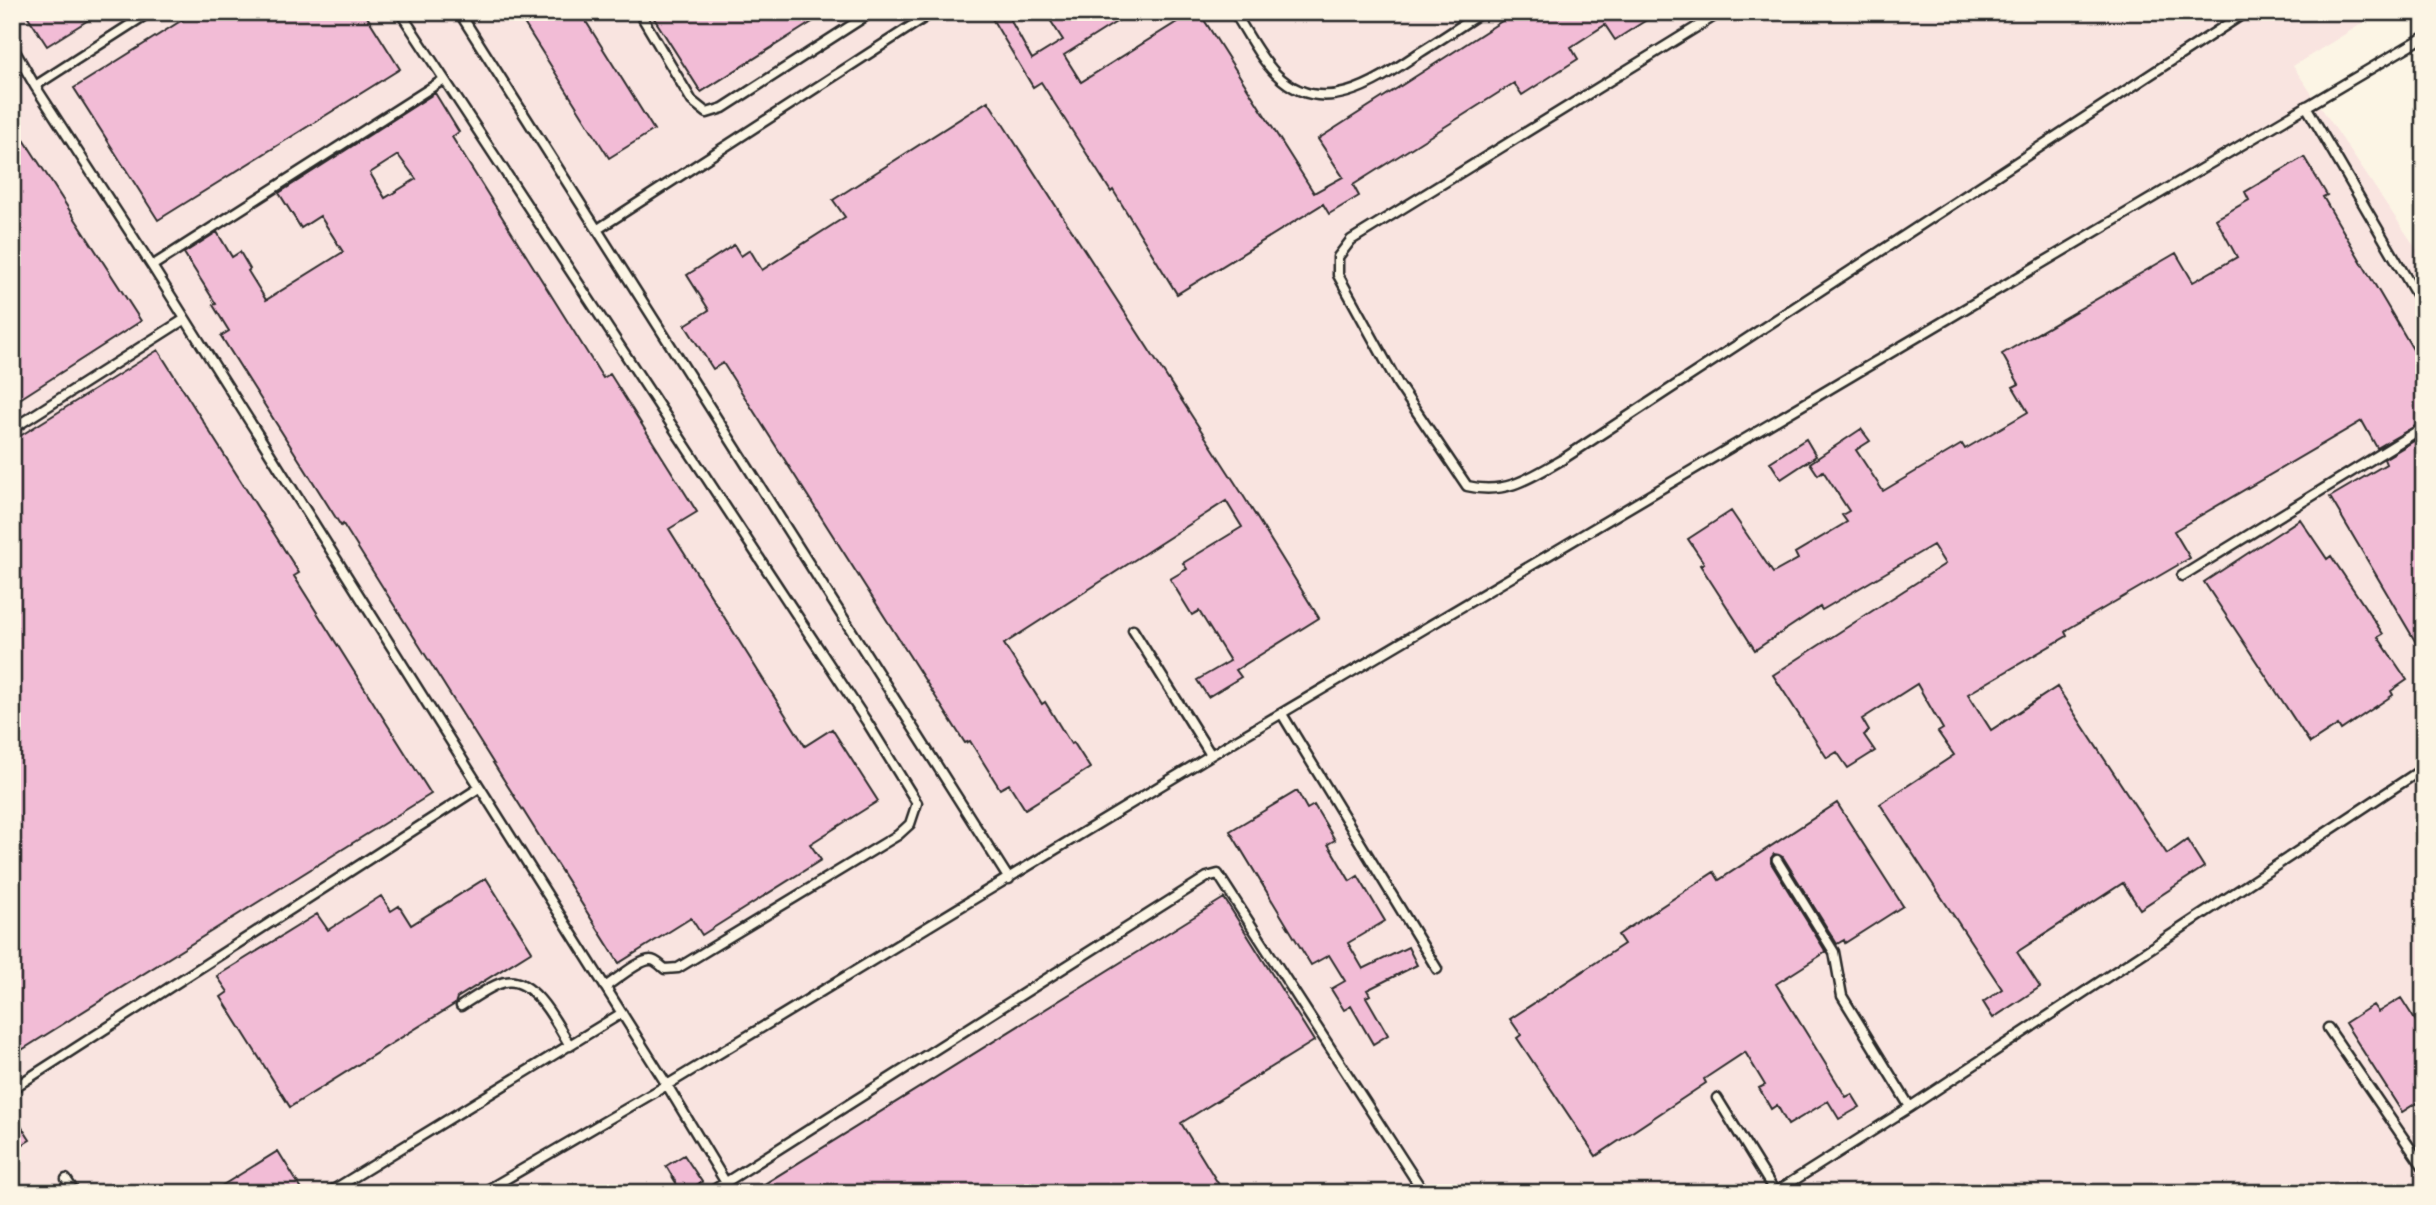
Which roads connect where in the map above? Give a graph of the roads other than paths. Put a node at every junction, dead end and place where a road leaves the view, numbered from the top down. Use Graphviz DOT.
graph roads {
  1 [pos="150,12"];
  2 [pos="400,12"];
  3 [pos="459,12"];
  4 [pos="639,12"];
  5 [pos="872,12"];
  6 [pos="933,12"];
  7 [pos="1234,12"];
  8 [pos="1482,12"];
  9 [pos="1721,12"];
  10 [pos="2246,12"];
  11 [pos="2424,37"];
  12 [pos="12,46"];
  13 [pos="16,61"];
  14 [pos="443,80"];
  15 [pos="34,86"];
  16 [pos="2306,106"];
  17 [pos="598,229"];
  18 [pos="152,266"];
  19 [pos="2424,308"];
  20 [pos="185,319"];
  21 [pos="2424,427"];
  22 [pos="12,429"];
  23 [pos="2182,576"];
  24 [pos="1133,630"];
  25 [pos="1282,714"];
  26 [pos="1211,755"];
  27 [pos="2424,768"];
  28 [pos="479,788"];
  29 [pos="1777,860"];
  30 [pos="1009,879"];
  31 [pos="1437,969"];
  32 [pos="605,987"];
  33 [pos="461,1006"];
  34 [pos="622,1013"];
  35 [pos="2328,1028"];
  36 [pos="570,1046"];
  37 [pos="667,1085"];
  38 [pos="12,1089"];
  39 [pos="1717,1098"];
  40 [pos="1910,1107"];
  41 [pos="2424,1168"];
  42 [pos="66,1179"];
  43 [pos="726,1183"];
  44 [pos="1775,1192"];
  45 [pos="75,1193"];
  46 [pos="328,1193"];
  47 [pos="482,1193"];
  48 [pos="709,1193"];
  49 [pos="1424,1193"];
  1 -- 15 [label="lane"];
  2 -- 14 [label="lane"];
  3 -- 17 [label="lane"];
  4 -- 5 [label="lane"];
  6 -- 17 [label="lane"];
  7 -- 8 [label="lane"];
  9 -- 10 [label="lane"];
  11 -- 16 [label="lane"];
  12 -- 13 [label="lane"];
  13 -- 15 [label="lane"];
  14 -- 18 [label="lane"];
  14 -- 32 [label="lane"];
  15 -- 18 [label="lane"];
  16 -- 19 [label="lane"];
  16 -- 25 [label="lane"];
  17 -- 30 [label="lane"];
  18 -- 20 [label="lane"];
  20 -- 22 [label="lane"];
  20 -- 28 [label="lane"];
  21 -- 23 [label="lane"];
  24 -- 26 [label="lane"];
  25 -- 26 [label="lane"];
  25 -- 31 [label="lane"];
  26 -- 30 [label="lane"];
  27 -- 40 [label="lane"];
  28 -- 32 [label="lane"];
  28 -- 38 [label="lane"];
  29 -- 40 [label="lane"];
  30 -- 37 [label="lane"];
  32 -- 34 [label="lane"];
  33 -- 36 [label="lane"];
  34 -- 36 [label="lane"];
  34 -- 37 [label="lane"];
  35 -- 41 [label="lane"];
  36 -- 46 [label="lane"];
  37 -- 43 [label="lane"];
  37 -- 47 [label="lane"];
  39 -- 44 [label="lane"];
  40 -- 44 [label="lane"];
  42 -- 45 [label="lane"];
  43 -- 48 [label="lane"];
  43 -- 49 [label="lane"];
}
